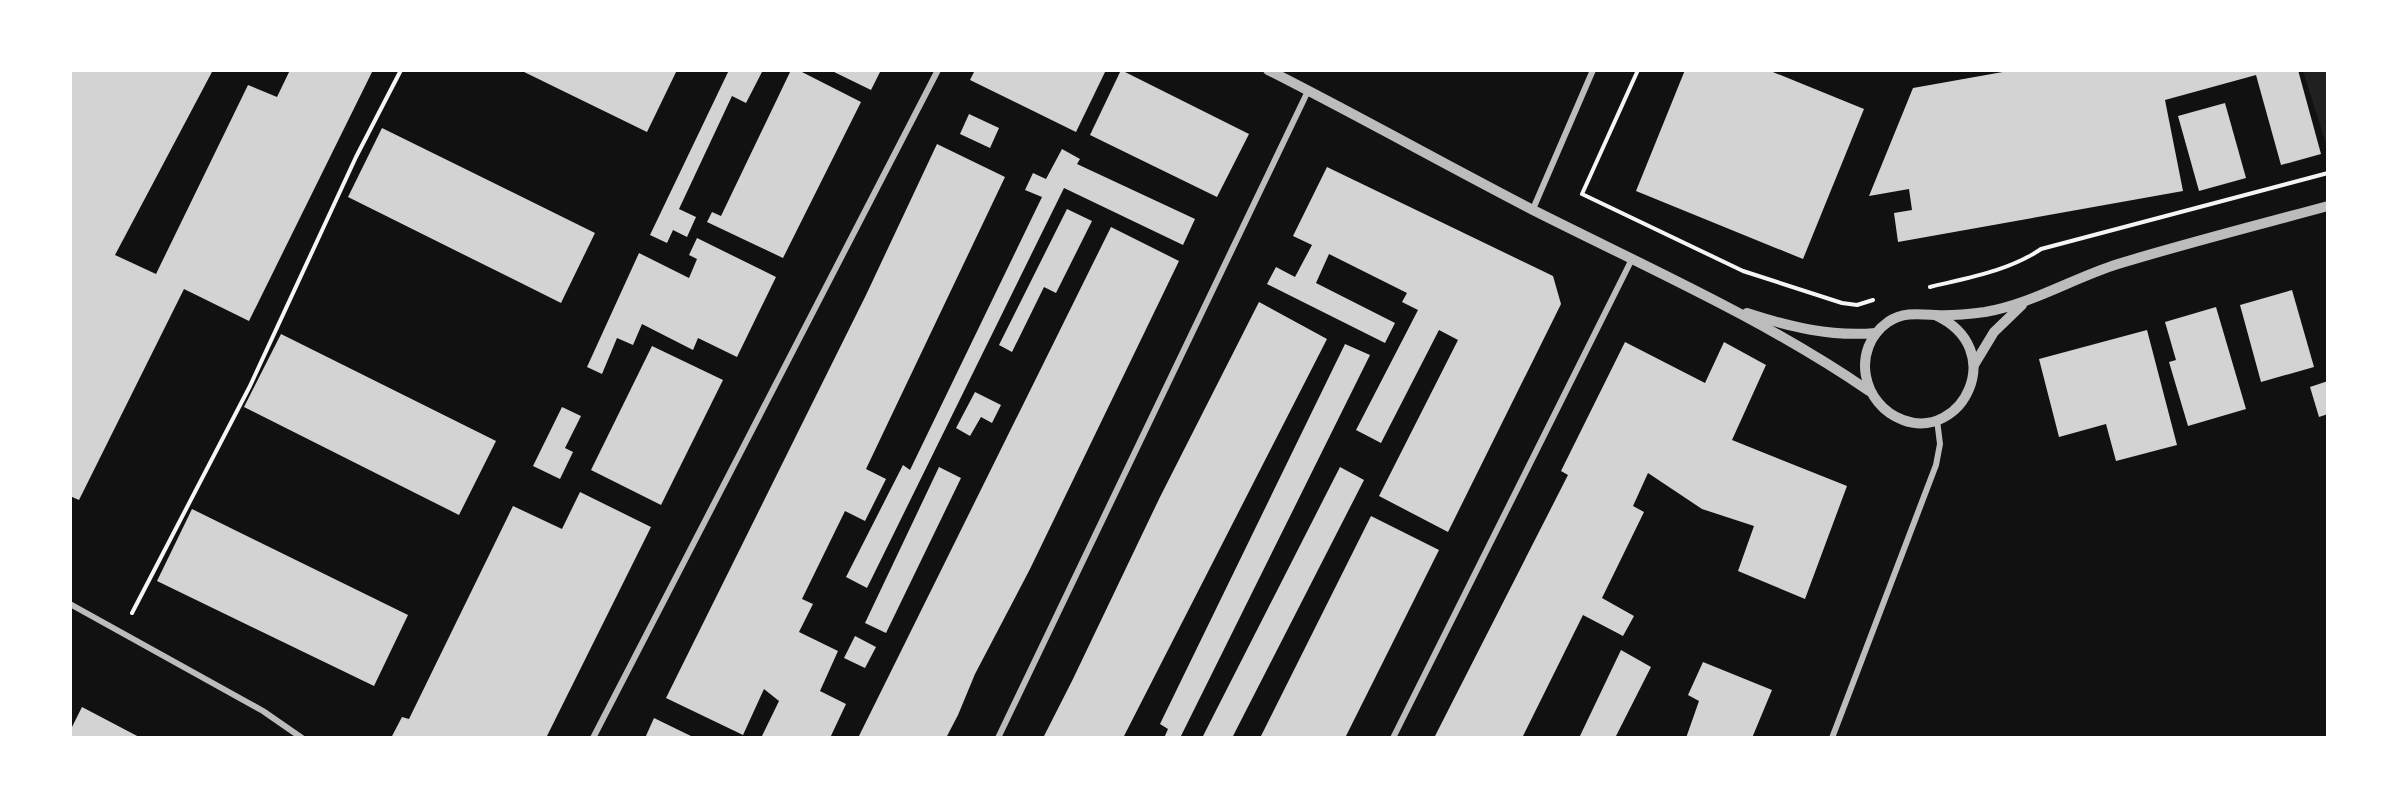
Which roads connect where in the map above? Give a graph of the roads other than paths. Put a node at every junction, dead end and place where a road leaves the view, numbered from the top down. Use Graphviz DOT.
graph roads {
  1 [pos="938,70"];
  2 [pos="1268,70"];
  3 [pos="1593,70"];
  4 [pos="1308,91"];
  5 [pos="2328,206"];
  6 [pos="1533,209"];
  7 [pos="1632,259"];
  8 [pos="2029,300"];
  9 [pos="1725,306"];
  10 [pos="1935,315"];
  11 [pos="1876,333"];
  12 [pos="1974,365"];
  13 [pos="1869,391"];
  14 [pos="1937,420"];
  15 [pos="70,604"];
  16 [pos="302,738"];
  17 [pos="593,738"];
  18 [pos="998,738"];
  19 [pos="1393,738"];
  20 [pos="1832,738"];
  1 -- 17 [label="street"];
  2 -- 4 [label="street"];
  3 -- 6 [label="street"];
  4 -- 6 [label="street"];
  4 -- 18 [label="street"];
  5 -- 8 [label="street"];
  6 -- 7 [label="street"];
  7 -- 9 [label="street"];
  7 -- 19 [label="street"];
  8 -- 10 [label="street"];
  8 -- 12 [label="street"];
  9 -- 11 [label="street"];
  9 -- 13 [label="street"];
  10 -- 11 [label="street"];
  10 -- 12 [label="street"];
  11 -- 13 [label="street"];
  12 -- 14 [label="street"];
  13 -- 14 [label="street"];
  14 -- 20 [label="street"];
  15 -- 16 [label="street"];
}
